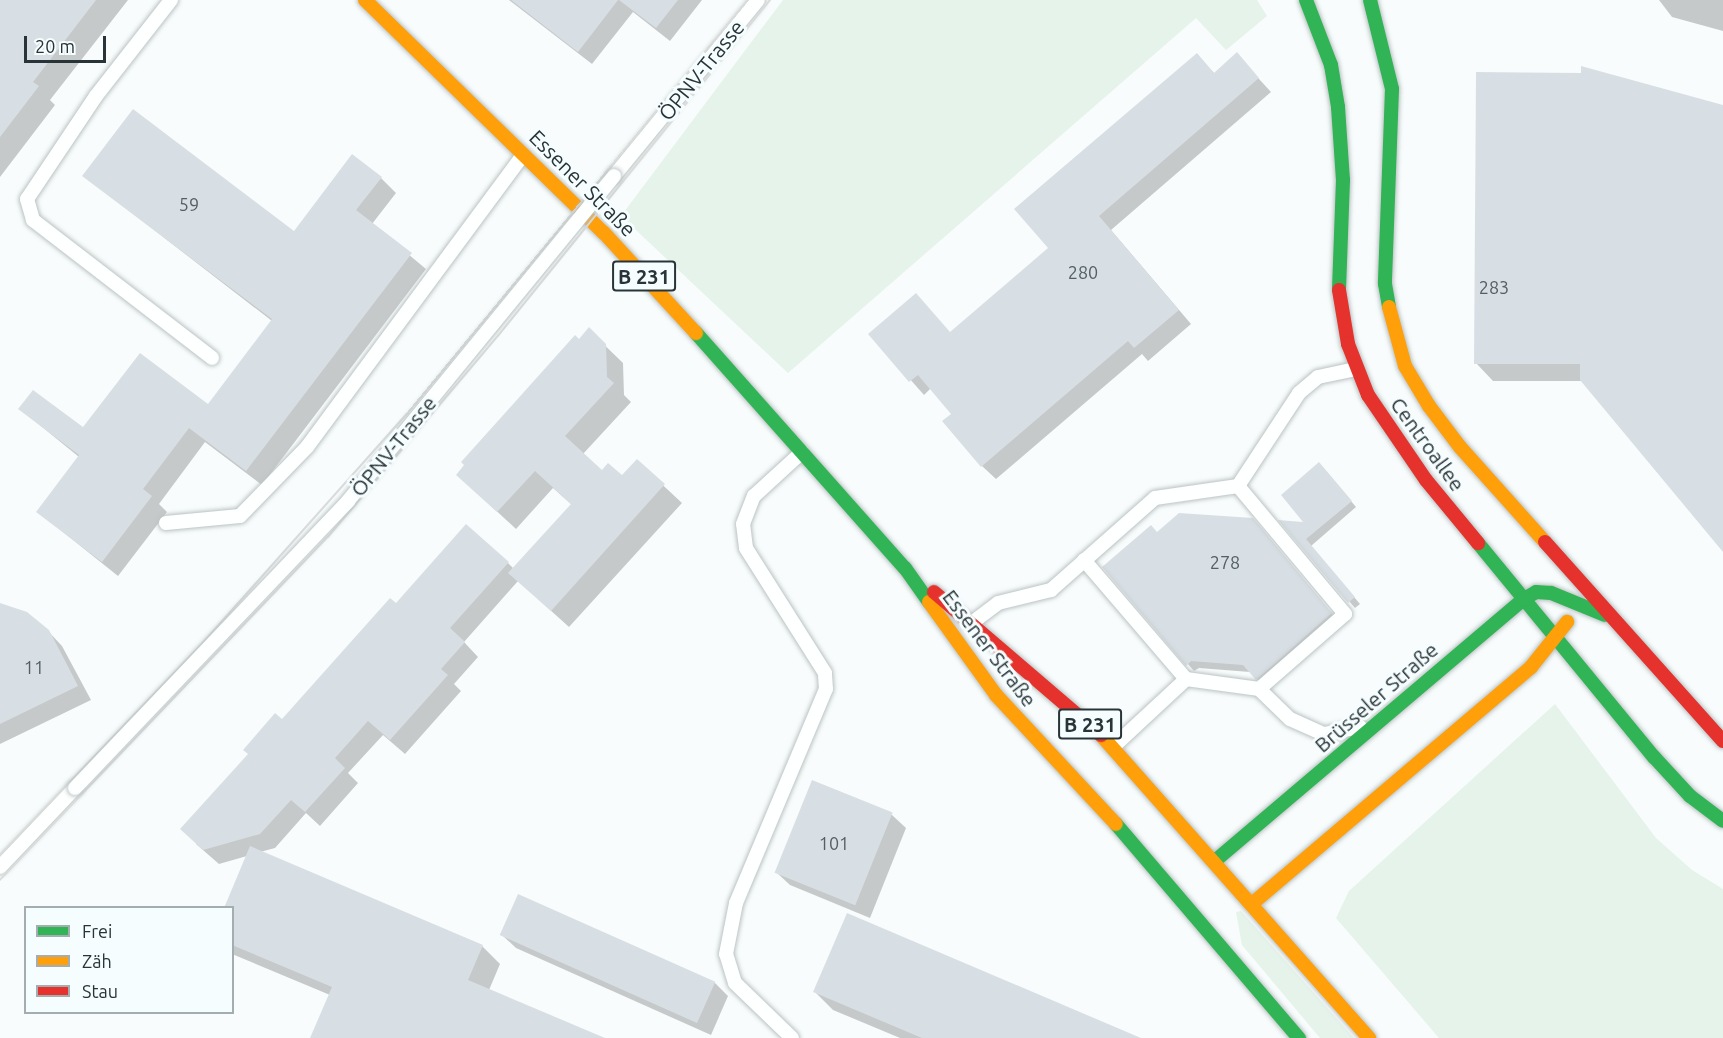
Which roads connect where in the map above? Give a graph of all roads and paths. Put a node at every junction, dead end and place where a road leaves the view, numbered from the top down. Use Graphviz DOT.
graph roads {
  1 [pos="171,0"];
  2 [pos="365,0"];
  3 [pos="758,0"];
  4 [pos="1306,0"];
  5 [pos="1370,0"];
  6 [pos="524,153"];
  7 [pos="212,358"];
  8 [pos="1355,369"];
  9 [pos="802,452"];
  10 [pos="1238,486"];
  11 [pos="166,523"];
  12 [pos="1084,560"];
  13 [pos="1569,567"];
  14 [pos="905,568"];
  15 [pos="1524,599"];
  16 [pos="1573,599"];
  17 [pos="1614,620"];
  18 [pos="973,622"];
  19 [pos="1557,640"];
  20 [pos="1186,679"];
  21 [pos="1258,689"];
  22 [pos="1377,724"];
  23 [pos="1723,741"];
  24 [pos="1114,746"];
  25 [pos="1723,821"];
  26 [pos="1216,860"];
  27 [pos="0,867"];
  28 [pos="1206,880"];
  29 [pos="1253,903"];
  30 [pos="1193,905"];
  31 [pos="1232,905"];
  32 [pos="1211,908"];
  33 [pos="792,1038"];
  34 [pos="1299,1038"];
  35 [pos="1369,1038"];
  1 -- 7 [label="lane"];
  2 -- 6 [label="street, Essener Straße / B 231"];
  3 -- 27 [label="lane, ÖPNV-Trasse, bridge"];
  4 -- 8 [label="street, Centroallee"];
  5 -- 13 [label="street, Centroallee"];
  6 -- 9 [label="street, Essener Straße / B 231"];
  6 -- 11 [label="lane"];
  8 -- 10 [label="lane"];
  8 -- 15 [label="street, Centroallee"];
  9 -- 14 [label="street, Essener Straße / B 231"];
  9 -- 33 [label="lane"];
  10 -- 12 [label="lane"];
  10 -- 21 [label="lane"];
  12 -- 18 [label="lane"];
  12 -- 20 [label="lane"];
  13 -- 16 [label="street"];
  13 -- 17 [label="street, Centroallee"];
  14 -- 18 [label="street, Essener Straße / B 231"];
  14 -- 30 [label="street, Essener Straße / B 231"];
  15 -- 16 [label="street"];
  15 -- 19 [label="street, Centroallee"];
  15 -- 22 [label="street, Brüsseler Straße"];
  16 -- 17 [label="street"];
  16 -- 19 [label="street"];
  17 -- 23 [label="street, Centroallee"];
  18 -- 24 [label="street, Essener Straße / B 231"];
  19 -- 25 [label="street, Centroallee"];
  19 -- 29 [label="street"];
  20 -- 21 [label="lane"];
  20 -- 24 [label="lane"];
  21 -- 22 [label="lane"];
  22 -- 26 [label="street, Brüsseler Straße"];
  24 -- 26 [label="street, Essener Straße / B 231"];
  26 -- 28 [label="street"];
  26 -- 29 [label="street, Essener Straße / B 231"];
  29 -- 31 [label="street"];
  29 -- 35 [label="street, Essener Straße / B 231"];
  30 -- 32 [label="street"];
  30 -- 34 [label="street, Essener Straße / B 231"];
}
